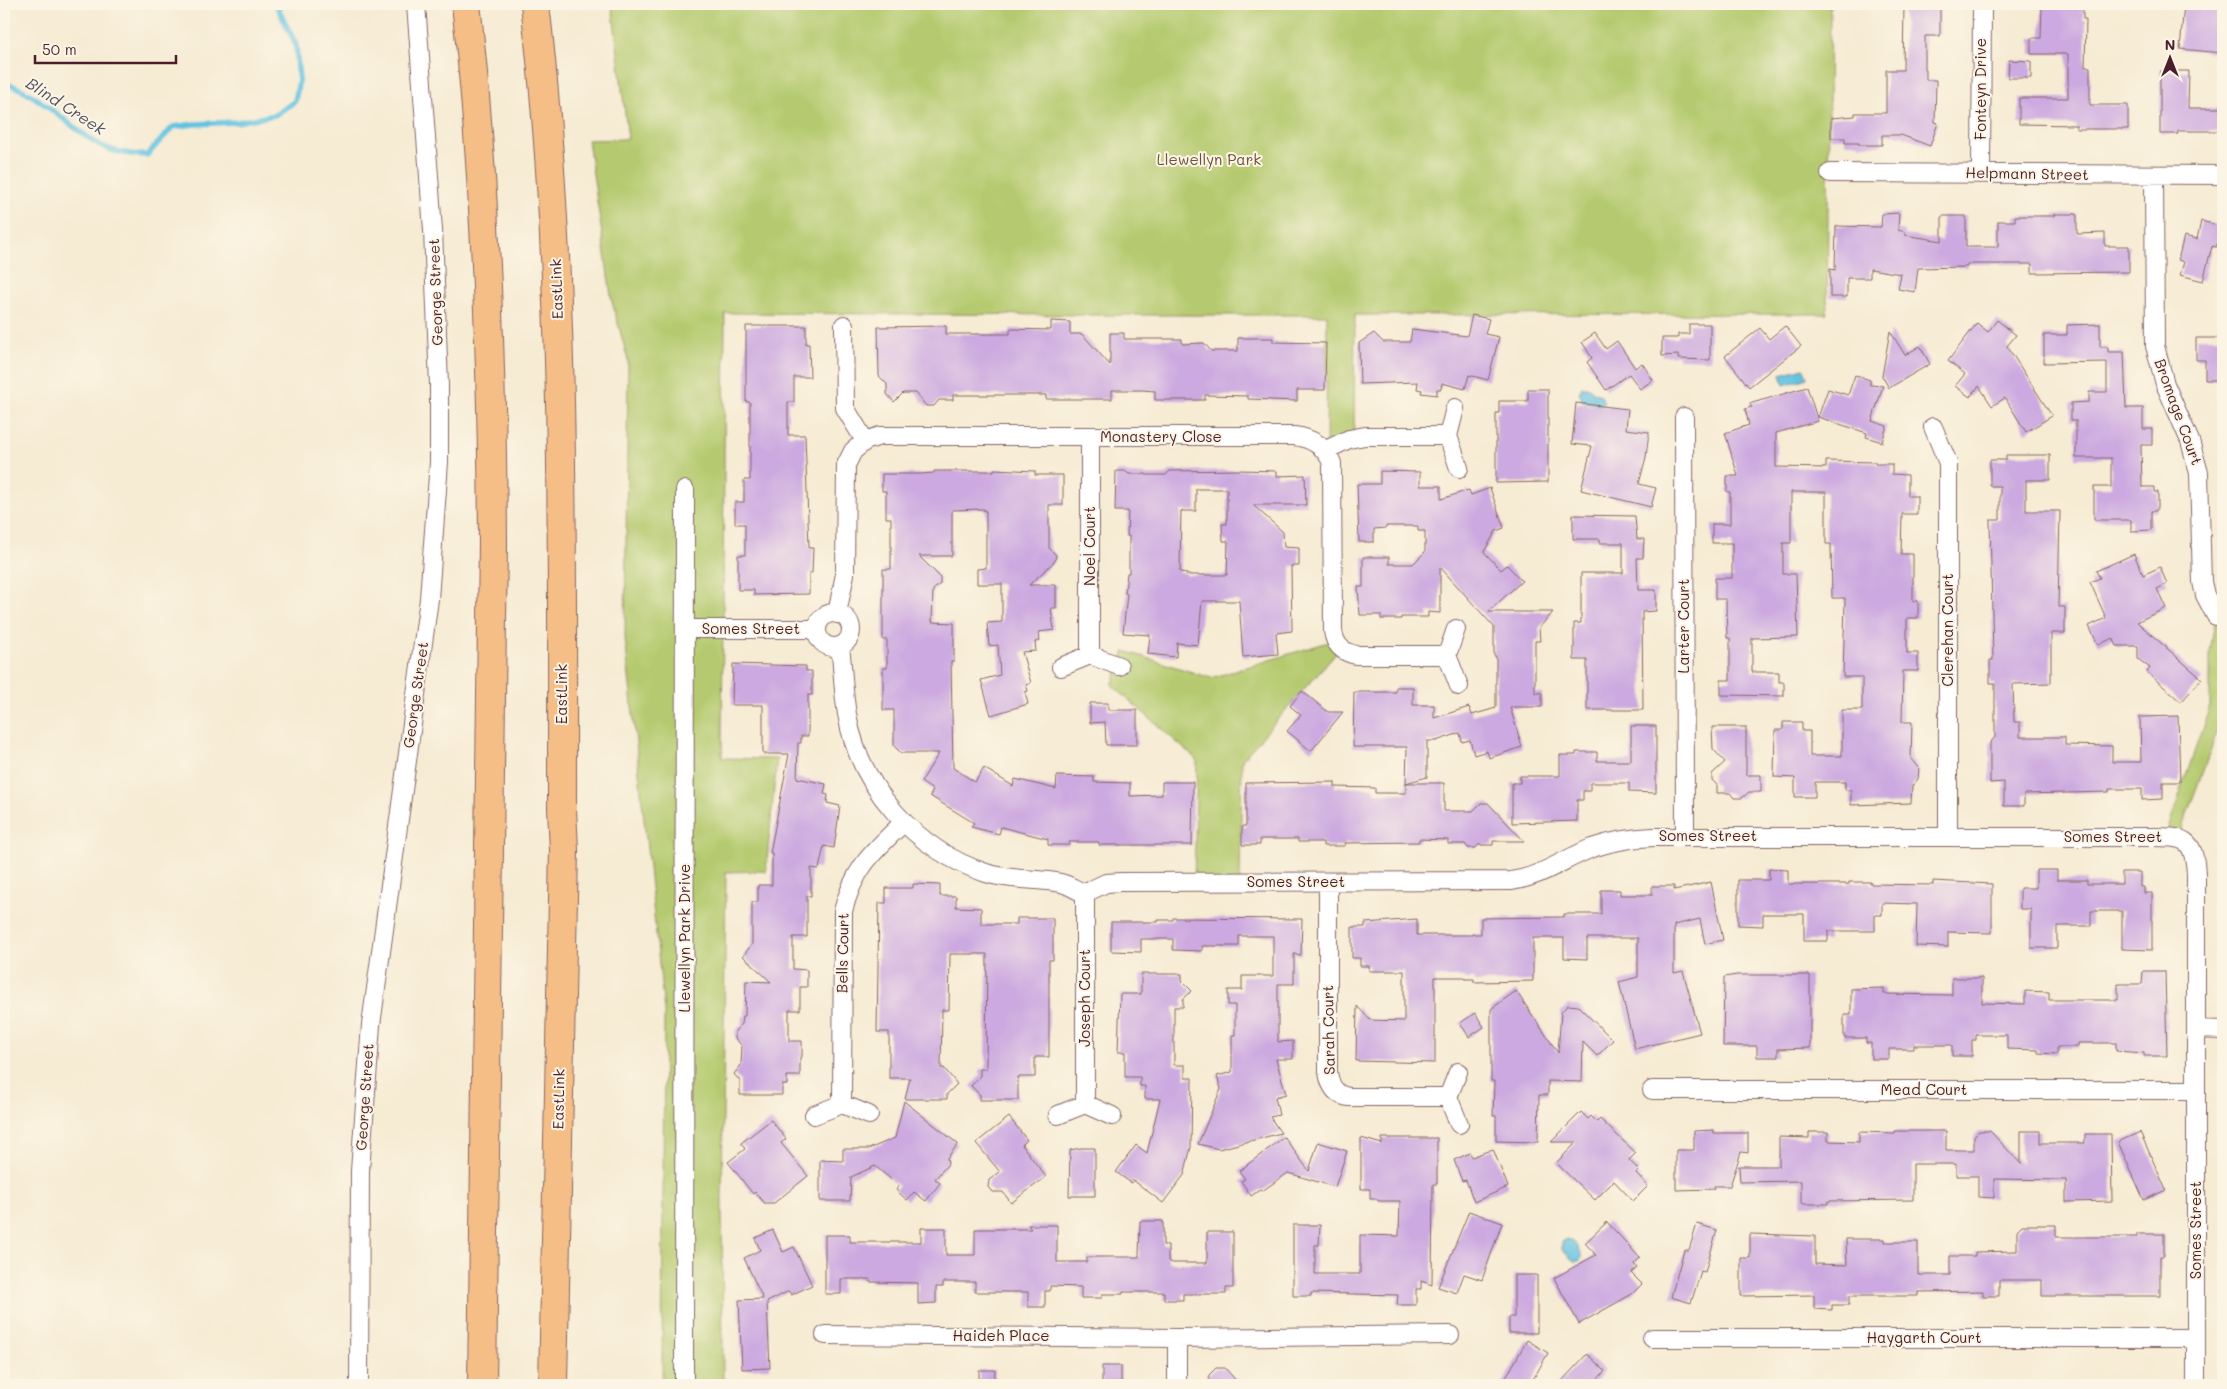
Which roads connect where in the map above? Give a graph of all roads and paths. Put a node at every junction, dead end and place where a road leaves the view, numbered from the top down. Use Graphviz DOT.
graph roads {
  1 [pos="416,4"];
  2 [pos="466,4"];
  3 [pos="536,4"];
  4 [pos="1982,4"];
  5 [pos="1830,173"];
  6 [pos="1981,173"];
  7 [pos="2154,175"];
  8 [pos="2223,175"];
  9 [pos="844,325"];
  10 [pos="1455,408"];
  11 [pos="1684,417"];
  12 [pos="1934,427"];
  13 [pos="1448,436"];
  14 [pos="1090,437"];
  15 [pos="865,441"];
  16 [pos="1326,450"];
  17 [pos="1459,468"];
  18 [pos="685,490"];
  19 [pos="837,614"];
  20 [pos="2216,616"];
  21 [pos="686,629"];
  22 [pos="817,629"];
  23 [pos="1456,629"];
  24 [pos="840,646"];
  25 [pos="1090,655"];
  26 [pos="1447,655"];
  27 [pos="1119,666"];
  28 [pos="1060,667"];
  29 [pos="1459,686"];
  30 [pos="903,823"];
  31 [pos="1685,836"];
  32 [pos="1948,837"];
  33 [pos="1328,882"];
  34 [pos="1085,893"];
  35 [pos="2196,1030"];
  36 [pos="2223,1030"];
  37 [pos="1458,1072"];
  38 [pos="1652,1090"];
  39 [pos="2196,1090"];
  40 [pos="1448,1097"];
  41 [pos="842,1104"];
  42 [pos="1085,1104"];
  43 [pos="1058,1114"];
  44 [pos="814,1115"];
  45 [pos="869,1115"];
  46 [pos="1112,1116"];
  47 [pos="1459,1124"];
  48 [pos="825,1335"];
  49 [pos="1450,1335"];
  50 [pos="1177,1338"];
  51 [pos="1652,1338"];
  52 [pos="2196,1338"];
  53 [pos="359,1385"];
  54 [pos="482,1385"];
  55 [pos="553,1385"];
  56 [pos="684,1385"];
  57 [pos="1177,1385"];
  58 [pos="2196,1385"];
  1 -- 53 [label="street, George Street"];
  2 -- 54 [label="highway"];
  3 -- 55 [label="highway, EastLink"];
  4 -- 6 [label="street, Fonteyn Drive"];
  5 -- 6 [label="street, Helpmann Street"];
  6 -- 7 [label="street, Helpmann Street"];
  7 -- 8 [label="street, Helpmann Street"];
  7 -- 20 [label="street, Bromage Court"];
  9 -- 15 [label="street"];
  10 -- 13 [label="street"];
  11 -- 31 [label="street, Larter Court"];
  12 -- 32 [label="street, Clerehan Court"];
  13 -- 16 [label="street"];
  13 -- 17 [label="street"];
  14 -- 15 [label="street, Monastery Close"];
  14 -- 16 [label="street, Monastery Close"];
  14 -- 25 [label="street, Noel Court"];
  15 -- 19 [label="street"];
  16 -- 26 [label="street"];
  18 -- 21 [label="street, Llewellyn Park Drive"];
  19 -- 22 [label="street"];
  19 -- 24 [label="street"];
  21 -- 22 [label="street, Somes Street"];
  21 -- 56 [label="street, Llewellyn Park Drive"];
  22 -- 24 [label="street"];
  23 -- 26 [label="street"];
  24 -- 30 [label="street"];
  25 -- 27 [label="street"];
  25 -- 28 [label="street"];
  26 -- 29 [label="street"];
  30 -- 34 [label="street"];
  30 -- 41 [label="street, Bells Court"];
  31 -- 32 [label="street, Somes Street"];
  31 -- 33 [label="street, Somes Street"];
  32 -- 35 [label="street, Somes Street"];
  33 -- 34 [label="street, Somes Street"];
  33 -- 40 [label="street, Sarah Court"];
  34 -- 42 [label="street, Joseph Court"];
  35 -- 36 [label="street"];
  35 -- 39 [label="street, Somes Street"];
  37 -- 40 [label="street"];
  38 -- 39 [label="street, Mead Court"];
  39 -- 52 [label="street, Somes Street"];
  40 -- 47 [label="street"];
  41 -- 44 [label="street"];
  41 -- 45 [label="street"];
  42 -- 43 [label="street"];
  42 -- 46 [label="street"];
  48 -- 50 [label="street, Haideh Place"];
  49 -- 50 [label="street, Haideh Place"];
  50 -- 57 [label="street"];
  51 -- 52 [label="street, Haygarth Court"];
  52 -- 58 [label="street, Somes Street"];
}
